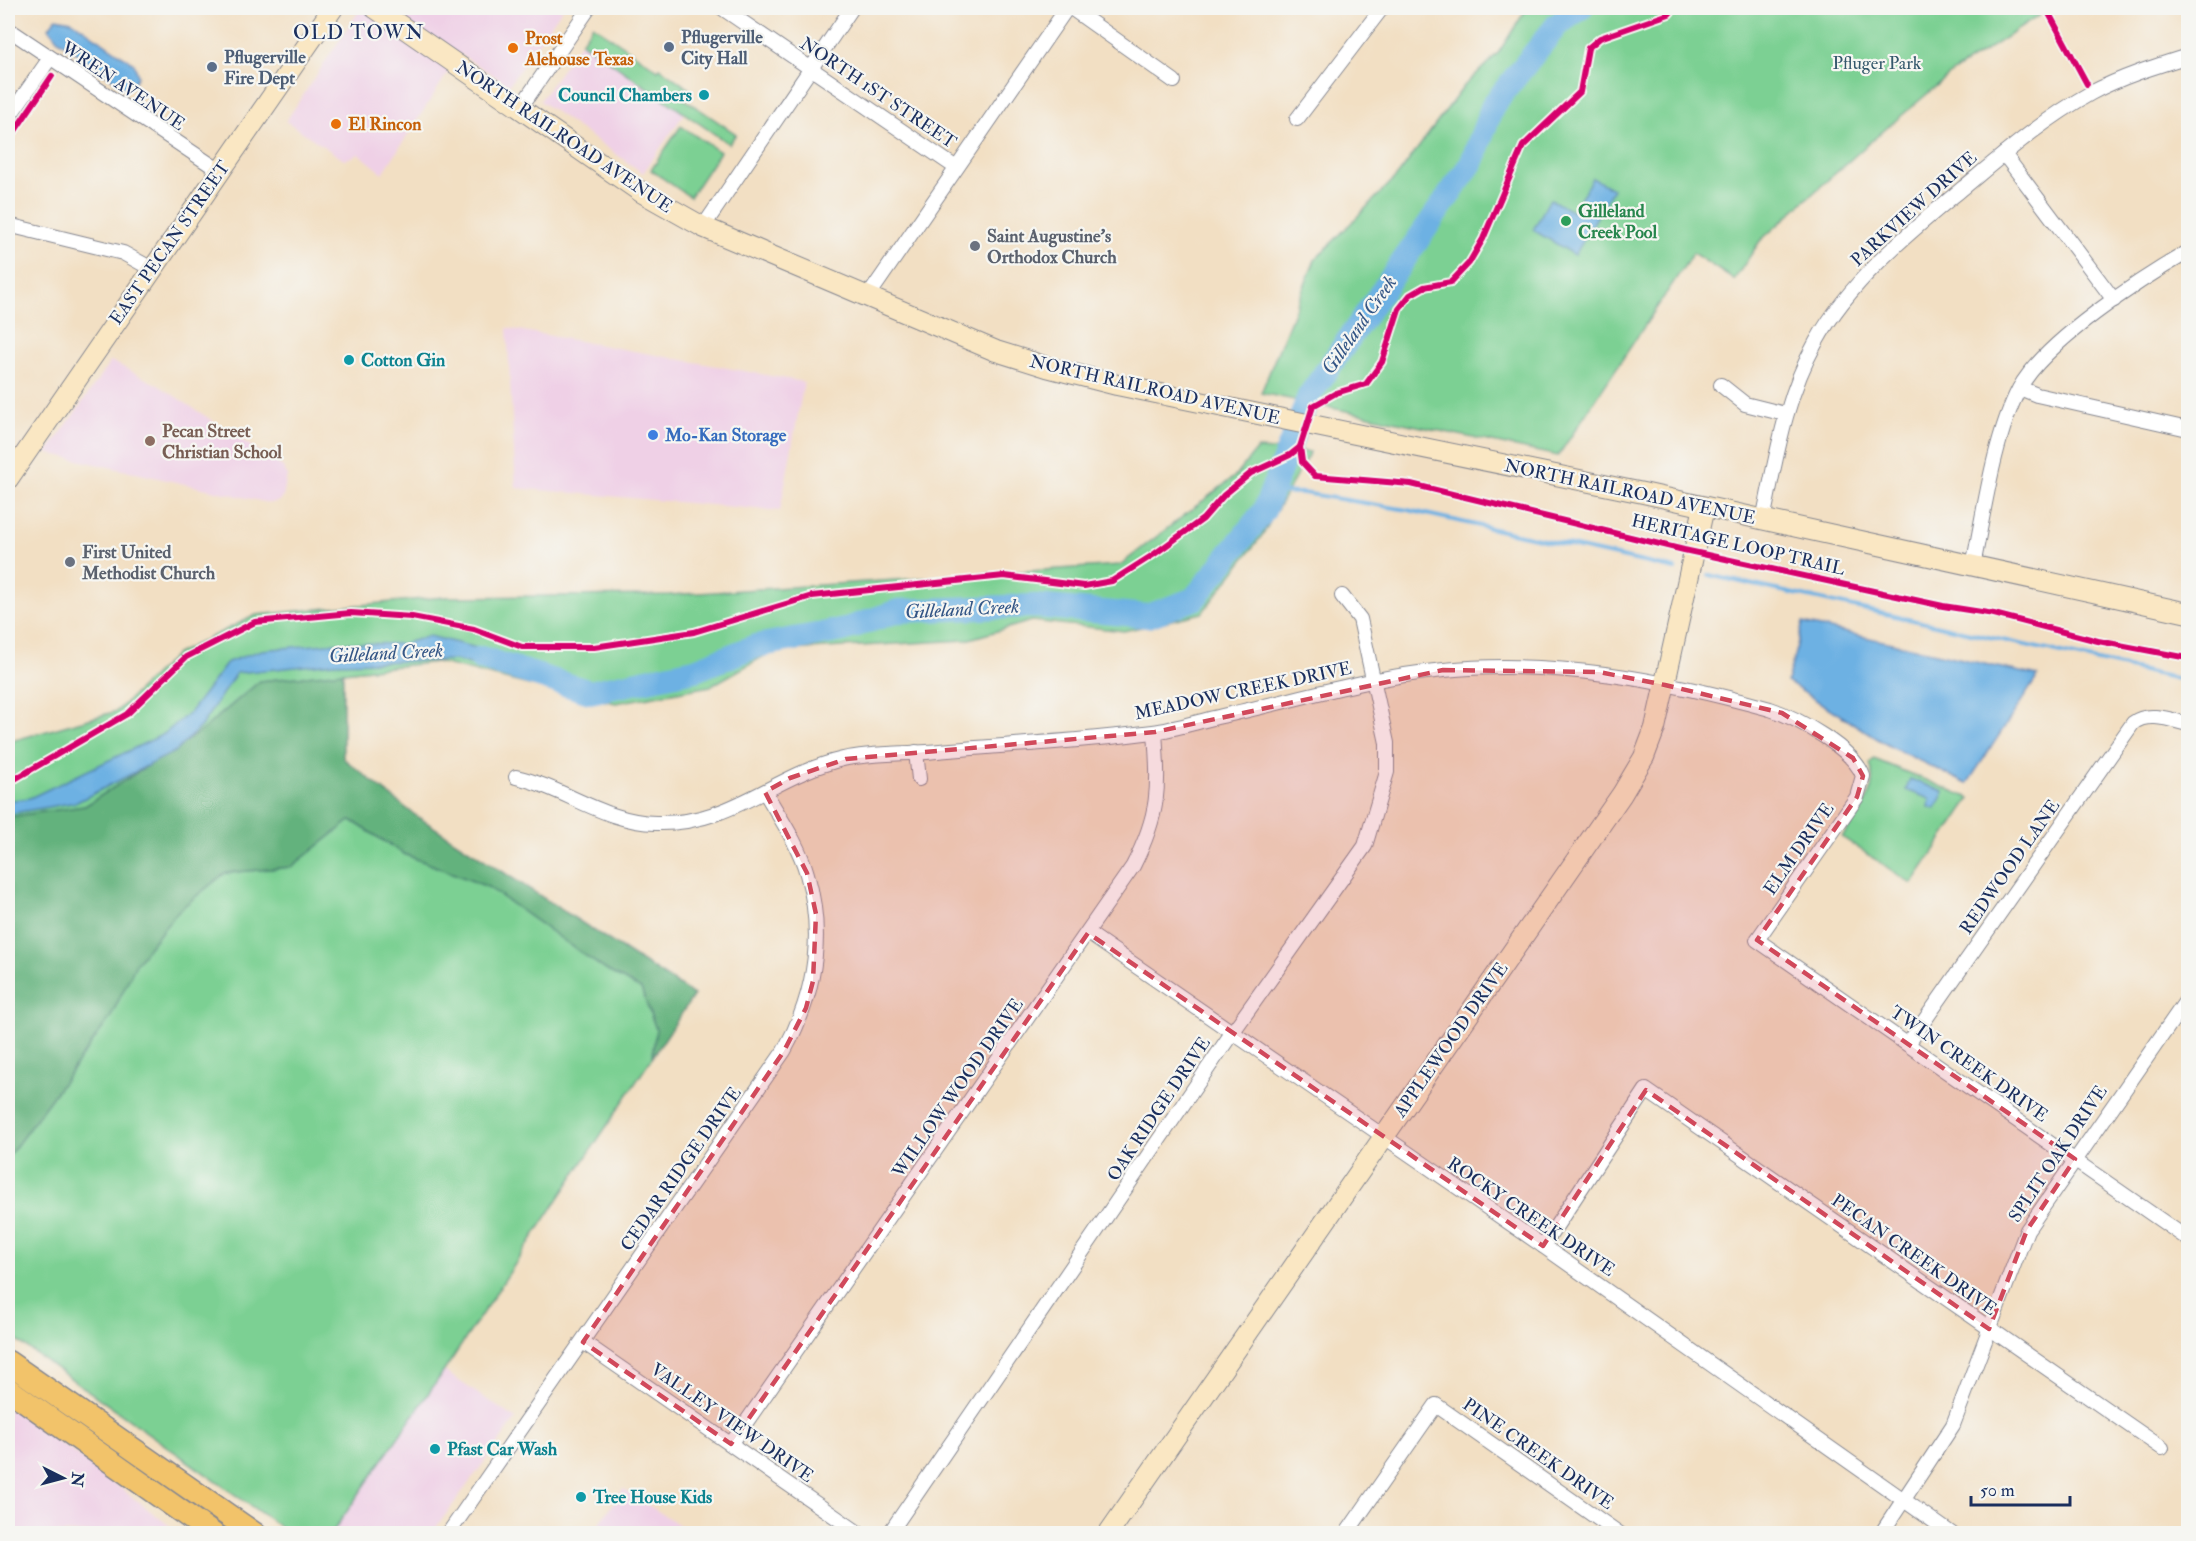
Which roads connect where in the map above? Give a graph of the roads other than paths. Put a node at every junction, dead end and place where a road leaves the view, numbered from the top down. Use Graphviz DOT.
graph roads {
  1 [pos="333,8"];
  2 [pos="375,8"];
  3 [pos="589,8"];
  4 [pos="722,8"];
  5 [pos="852,8"];
  6 [pos="1069,8"];
  7 [pos="1382,8"];
  8 [pos="8,29"];
  9 [pos="2188,56"];
  10 [pos="50,58"];
  11 [pos="810,69"];
  12 [pos="1174,81"];
  13 [pos="520,108"];
  14 [pos="8,118"];
  15 [pos="1297,119"];
  16 [pos="2004,154"];
  17 [pos="955,167"];
  18 [pos="219,171"];
  19 [pos="8,225"];
  20 [pos="703,227"];
  21 [pos="2188,252"];
  22 [pos="152,269"];
  23 [pos="867,298"];
  24 [pos="2114,300"];
  25 [pos="1721,385"];
  26 [pos="2020,388"];
  27 [pos="1785,414"];
  28 [pos="2188,429"];
  29 [pos="11,467"];
  30 [pos="1704,507"];
  31 [pos="1763,520"];
  32 [pos="1973,566"];
  33 [pos="1342,596"];
  34 [pos="2188,613"];
  35 [pos="1375,681"];
  36 [pos="1665,685"];
  37 [pos="2188,724"];
  38 [pos="1155,732"];
  39 [pos="916,753"];
  40 [pos="1863,776"];
  41 [pos="516,777"];
  42 [pos="919,779"];
  43 [pos="765,792"];
  44 [pos="1088,933"];
  45 [pos="1757,940"];
  46 [pos="2186,1005"];
  47 [pos="1232,1033"];
  48 [pos="1908,1044"];
  49 [pos="1382,1138"];
  50 [pos="2075,1159"];
  51 [pos="2188,1239"];
  52 [pos="1543,1246"];
  53 [pos="1989,1329"];
  54 [pos="583,1342"];
  55 [pos="8,1362"];
  56 [pos="8,1389"];
  57 [pos="731,1444"];
  58 [pos="2162,1448"];
  59 [pos="1904,1500"];
  60 [pos="213,1533"];
  61 [pos="253,1533"];
  62 [pos="448,1533"];
  63 [pos="860,1533"];
  64 [pos="889,1533"];
  65 [pos="1108,1533"];
  66 [pos="1346,1533"];
  67 [pos="1620,1533"];
  68 [pos="1881,1533"];
  69 [pos="1952,1533"];
  1 -- 18 [label="street, EAST PECAN STREET"];
  2 -- 13 [label="street, NORTH RAILROAD AVENUE"];
  3 -- 13 [label="street"];
  4 -- 11 [label="street, NORTH 1ST STREET"];
  5 -- 11 [label="street"];
  6 -- 12 [label="street"];
  6 -- 17 [label="street"];
  7 -- 15 [label="street"];
  8 -- 10 [label="street, WREN AVENUE"];
  9 -- 16 [label="street, PARKVIEW DRIVE"];
  10 -- 14 [label="street"];
  10 -- 18 [label="street, WREN AVENUE"];
  11 -- 17 [label="street, NORTH 1ST STREET"];
  11 -- 20 [label="street"];
  13 -- 20 [label="street, NORTH RAILROAD AVENUE"];
  16 -- 24 [label="street"];
  16 -- 27 [label="street, PARKVIEW DRIVE"];
  17 -- 23 [label="street"];
  18 -- 22 [label="street, EAST PECAN STREET"];
  19 -- 22 [label="street"];
  20 -- 23 [label="street, NORTH RAILROAD AVENUE"];
  21 -- 24 [label="street"];
  22 -- 29 [label="street, EAST PECAN STREET"];
  23 -- 30 [label="street, NORTH RAILROAD AVENUE"];
  24 -- 26 [label="street"];
  25 -- 27 [label="street"];
  26 -- 28 [label="street"];
  26 -- 32 [label="street"];
  27 -- 31 [label="street, PARKVIEW DRIVE"];
  30 -- 31 [label="street, NORTH RAILROAD AVENUE"];
  30 -- 36 [label="street, APPLEWOOD DRIVE"];
  31 -- 32 [label="street, NORTH RAILROAD AVENUE"];
  32 -- 34 [label="street, NORTH RAILROAD AVENUE"];
  33 -- 35 [label="street, OAK RIDGE DRIVE"];
  35 -- 36 [label="street, MEADOW CREEK DRIVE"];
  35 -- 38 [label="street, MEADOW CREEK DRIVE"];
  35 -- 47 [label="street, OAK RIDGE DRIVE"];
  36 -- 40 [label="street, MEADOW CREEK DRIVE"];
  36 -- 49 [label="street, APPLEWOOD DRIVE"];
  37 -- 48 [label="street, REDWOOD LANE"];
  38 -- 39 [label="street, MEADOW CREEK DRIVE"];
  38 -- 44 [label="street, WILLOW WOOD DRIVE"];
  39 -- 42 [label="street"];
  39 -- 43 [label="street, MEADOW CREEK DRIVE"];
  40 -- 45 [label="street, ELM DRIVE"];
  41 -- 43 [label="street, MEADOW CREEK DRIVE"];
  43 -- 54 [label="street, CEDAR RIDGE DRIVE"];
  44 -- 47 [label="street, ROCKY CREEK DRIVE"];
  44 -- 57 [label="street, WILLOW WOOD DRIVE"];
  45 -- 48 [label="street, TWIN CREEK DRIVE"];
  46 -- 50 [label="street, SPLIT OAK DRIVE"];
  47 -- 49 [label="street, ROCKY CREEK DRIVE"];
  47 -- 64 [label="street, OAK RIDGE DRIVE"];
  48 -- 50 [label="street, TWIN CREEK DRIVE"];
  49 -- 52 [label="street, ROCKY CREEK DRIVE"];
  49 -- 65 [label="street, APPLEWOOD DRIVE"];
  50 -- 51 [label="street, TWIN CREEK DRIVE"];
  50 -- 53 [label="street, SPLIT OAK DRIVE"];
  52 -- 53 [label="street, PECAN CREEK DRIVE"];
  52 -- 59 [label="street, ROCKY CREEK DRIVE"];
  53 -- 58 [label="street, PECAN CREEK DRIVE"];
  53 -- 59 [label="street, SPLIT OAK DRIVE"];
  54 -- 57 [label="street, VALLEY VIEW DRIVE"];
  54 -- 62 [label="street, CEDAR RIDGE DRIVE"];
  55 -- 61 [label="main road"];
  56 -- 60 [label="main road"];
  57 -- 63 [label="street, VALLEY VIEW DRIVE"];
  59 -- 68 [label="street, SPLIT OAK DRIVE"];
  59 -- 69 [label="street, ROCKY CREEK DRIVE"];
  66 -- 67 [label="street, PINE CREEK DRIVE"];
}
